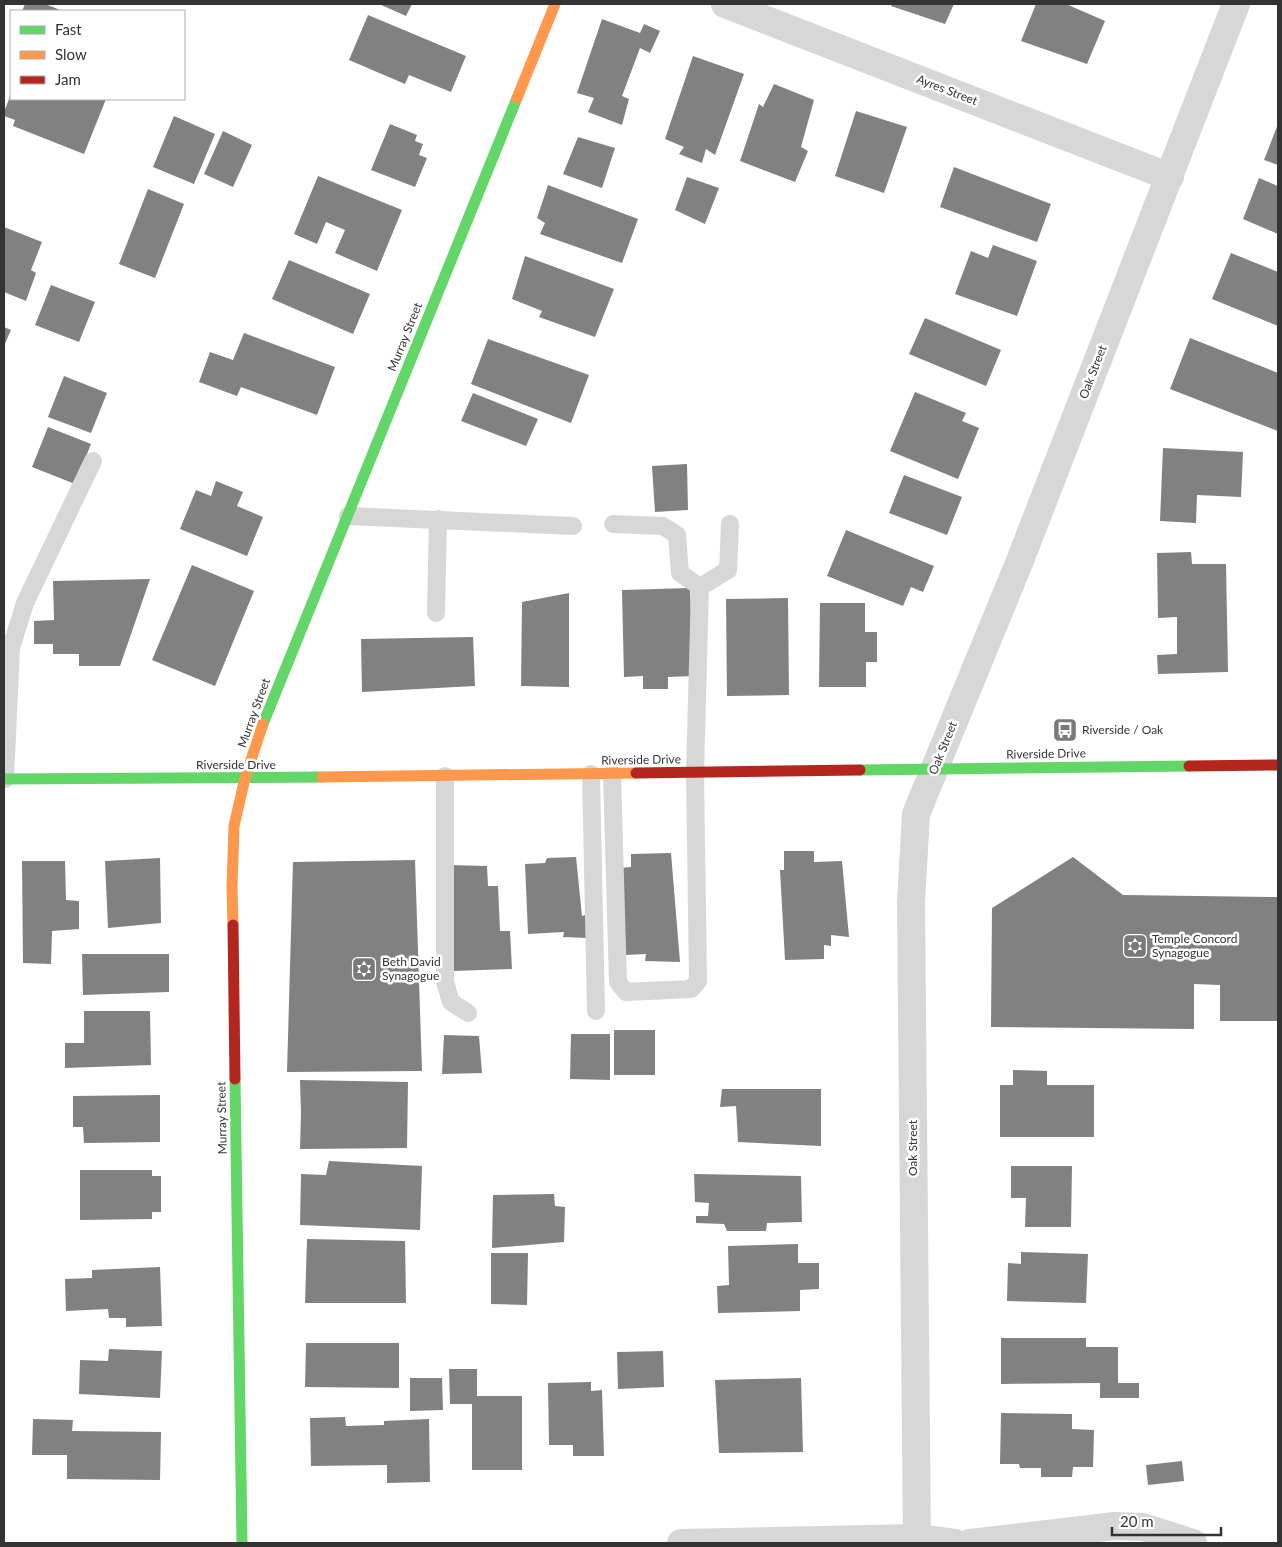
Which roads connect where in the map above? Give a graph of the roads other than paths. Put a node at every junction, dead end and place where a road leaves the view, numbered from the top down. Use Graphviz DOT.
graph roads {
  1 [pos="555,4"];
  2 [pos="725,4"];
  3 [pos="1236,4"];
  4 [pos="1170,177"];
  5 [pos="93,461"];
  6 [pos="348,516"];
  7 [pos="438,519"];
  8 [pos="613,524"];
  9 [pos="730,524"];
  10 [pos="573,526"];
  11 [pos="700,587"];
  12 [pos="436,612"];
  13 [pos="1278,765"];
  14 [pos="934,770"];
  15 [pos="696,773"];
  16 [pos="591,774"];
  17 [pos="612,774"];
  18 [pos="445,776"];
  19 [pos="245,778"];
  20 [pos="4,779"];
  21 [pos="596,1011"];
  22 [pos="468,1013"];
  23 [pos="917,1541"];
  24 [pos="242,1543"];
  25 [pos="681,1543"];
  26 [pos="955,1543"];
  27 [pos="970,1543"];
  28 [pos="1193,1543"];
  1 -- 6 [label="street, Murray Street"];
  2 -- 4 [label="street, Ayres Street"];
  3 -- 4 [label="street, Oak Street"];
  4 -- 14 [label="street, Oak Street"];
  5 -- 20 [label="lane"];
  6 -- 7 [label="lane"];
  6 -- 19 [label="street, Murray Street"];
  7 -- 10 [label="lane"];
  7 -- 12 [label="lane"];
  8 -- 11 [label="lane"];
  9 -- 11 [label="lane"];
  11 -- 15 [label="lane"];
  13 -- 14 [label="street, Riverside Drive"];
  14 -- 15 [label="street, Riverside Drive"];
  14 -- 23 [label="street, Oak Street"];
  15 -- 17 [label="street, Riverside Drive"];
  15 -- 17 [label="lane"];
  16 -- 17 [label="street, Riverside Drive"];
  16 -- 18 [label="street, Riverside Drive"];
  16 -- 21 [label="lane"];
  18 -- 19 [label="street, Riverside Drive"];
  18 -- 22 [label="lane"];
  19 -- 20 [label="street, Riverside Drive"];
  19 -- 24 [label="street, Murray Street"];
  23 -- 25 [label="street"];
  23 -- 26 [label="street"];
  27 -- 28 [label="street"];
}
